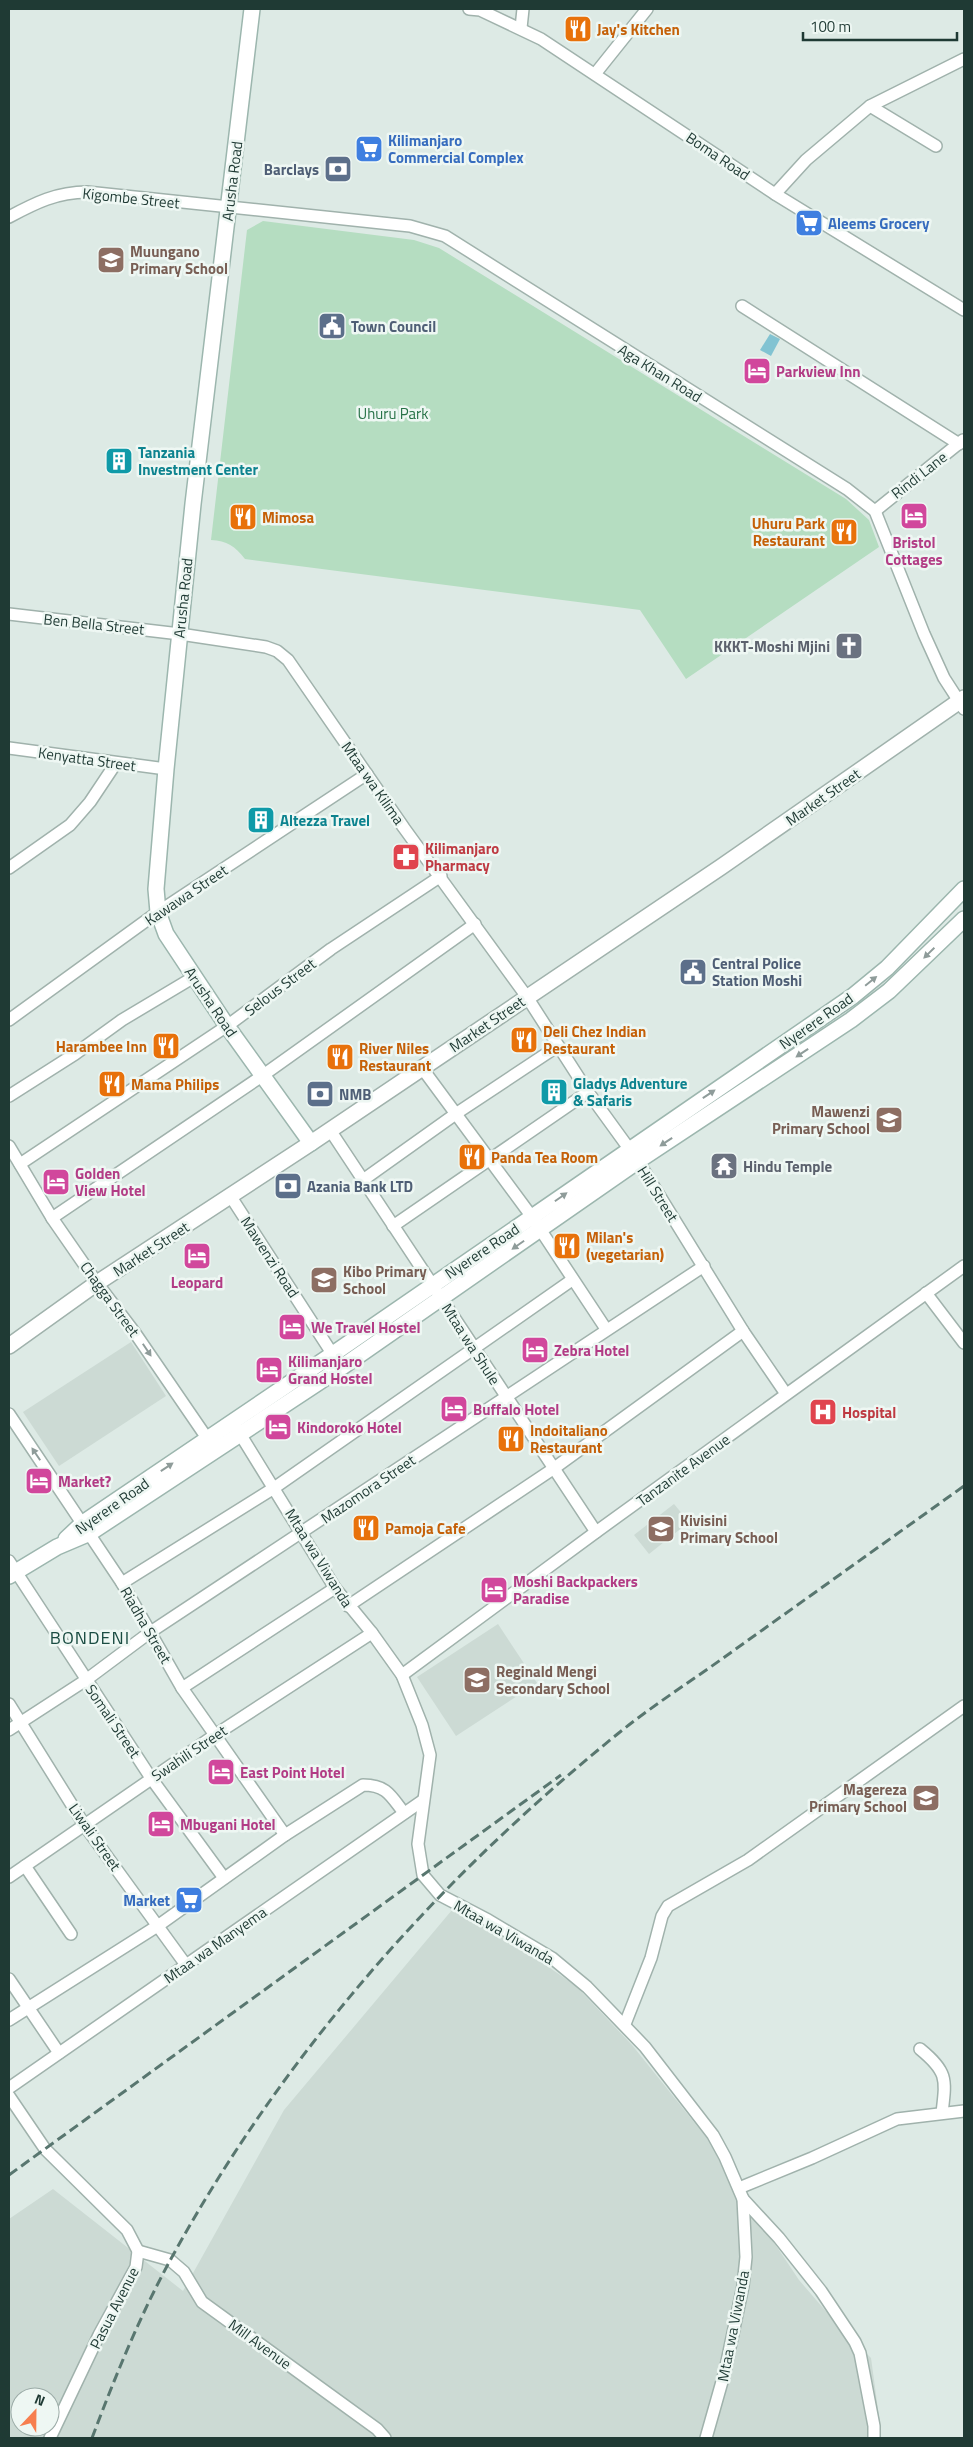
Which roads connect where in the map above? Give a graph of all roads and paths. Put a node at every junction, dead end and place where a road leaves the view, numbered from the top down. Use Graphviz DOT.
graph roads {
  1 [pos="252,9"];
  2 [pos="469,9"];
  3 [pos="523,9"];
  4 [pos="647,9"];
  5 [pos="520,28"];
  6 [pos="964,59"];
  7 [pos="595,74"];
  8 [pos="870,106"];
  9 [pos="936,146"];
  10 [pos="775,194"];
  11 [pos="229,208"];
  12 [pos="9,216"];
  13 [pos="742,306"];
  14 [pos="964,310"];
  15 [pos="962,442"];
  16 [pos="875,511"];
  17 [pos="9,614"];
  18 [pos="180,634"];
  19 [pos="963,703"];
  20 [pos="9,748"];
  21 [pos="116,763"];
  22 [pos="166,769"];
  23 [pos="368,774"];
  24 [pos="9,868"];
  25 [pos="441,876"];
  26 [pos="964,890"];
  27 [pos="158,912"];
  28 [pos="964,919"];
  29 [pos="475,924"];
  30 [pos="194,976"];
  31 [pos="527,997"];
  32 [pos="9,1020"];
  33 [pos="227,1026"];
  34 [pos="558,1046"];
  35 [pos="422,1068"];
  36 [pos="262,1076"];
  37 [pos="588,1092"];
  38 [pos="9,1096"];
  39 [pos="457,1113"];
  40 [pos="330,1130"];
  41 [pos="312,1144"];
  42 [pos="9,1146"];
  43 [pos="634,1155"];
  44 [pos="489,1160"];
  45 [pos="20,1164"];
  46 [pos="363,1180"];
  47 [pos="231,1197"];
  48 [pos="52,1218"];
  49 [pos="536,1223"];
  50 [pos="393,1226"];
  51 [pos="704,1266"];
  52 [pos="964,1266"];
  53 [pos="572,1280"];
  54 [pos="97,1283"];
  55 [pos="432,1285"];
  56 [pos="926,1293"];
  57 [pos="441,1299"];
  58 [pos="606,1329"];
  59 [pos="743,1331"];
  60 [pos="964,1343"];
  61 [pos="9,1346"];
  62 [pos="474,1349"];
  63 [pos="333,1354"];
  64 [pos="342,1368"];
  65 [pos="786,1394"];
  66 [pos="505,1396"];
  67 [pos="9,1414"];
  68 [pos="236,1428"];
  69 [pos="211,1445"];
  70 [pos="553,1469"];
  71 [pos="274,1488"];
  72 [pos="86,1528"];
  73 [pos="596,1532"];
  74 [pos="303,1533"];
  75 [pos="11,1569"];
  76 [pos="122,1583"];
  77 [pos="335,1588"];
  78 [pos="348,1606"];
  79 [pos="149,1633"];
  80 [pos="372,1633"];
  81 [pos="402,1675"];
  82 [pos="86,1680"];
  83 [pos="182,1688"];
  84 [pos="9,1704"];
  85 [pos="964,1706"];
  86 [pos="20,1723"];
  87 [pos="9,1730"];
  88 [pos="216,1735"];
  89 [pos="151,1778"];
  90 [pos="422,1801"];
  91 [pos="404,1813"];
  92 [pos="85,1826"];
  93 [pos="285,1835"];
  94 [pos="25,1866"];
  95 [pos="9,1877"];
  96 [pos="224,1878"];
  97 [pos="159,1925"];
  98 [pos="71,1934"];
  99 [pos="186,1965"];
  100 [pos="9,1979"];
  101 [pos="28,2007"];
  102 [pos="9,2020"];
  103 [pos="625,2024"];
  104 [pos="920,2049"];
  105 [pos="59,2054"];
  106 [pos="9,2088"];
  107 [pos="9,2096"];
  108 [pos="964,2111"];
  109 [pos="942,2113"];
  110 [pos="741,2193"];
  111 [pos="138,2251"];
  112 [pos="50,2438"];
  113 [pos="385,2438"];
  114 [pos="706,2438"];
  115 [pos="874,2438"];
  1 -- 11 [label="main road, Arusha Road"];
  2 -- 5 [label="street, Boma Road"];
  3 -- 5 [label="street"];
  4 -- 7 [label="street"];
  5 -- 7 [label="street, Boma Road"];
  6 -- 8 [label="street"];
  7 -- 10 [label="street, Boma Road"];
  8 -- 9 [label="street"];
  8 -- 10 [label="street"];
  10 -- 14 [label="street, Boma Road"];
  11 -- 12 [label="street, Kigombe Street"];
  11 -- 16 [label="street, Aga Khan Road"];
  11 -- 18 [label="main road, Arusha Road"];
  13 -- 15 [label="street"];
  15 -- 16 [label="street, Rindi Lane"];
  16 -- 19 [label="street"];
  17 -- 18 [label="street, Ben Bella Street"];
  18 -- 22 [label="main road, Arusha Road"];
  18 -- 23 [label="street, Mtaa wa Kilima"];
  19 -- 31 [label="main road, Market Street"];
  20 -- 21 [label="street, Kenyatta Street"];
  21 -- 22 [label="street, Kenyatta Street"];
  21 -- 24 [label="street"];
  22 -- 27 [label="main road, Arusha Road"];
  23 -- 25 [label="street, Mtaa wa Kilima"];
  23 -- 27 [label="street, Kawawa Street"];
  25 -- 29 [label="street, Mtaa wa Kilima"];
  25 -- 33 [label="street, Selous Street"];
  43 -- 26 [label="main road, Nyerere Road, one-way"];
  27 -- 30 [label="main road, Arusha Road"];
  27 -- 32 [label="street, Kawawa Street"];
  28 -- 43 [label="main road, Nyerere Road, one-way"];
  29 -- 31 [label="street, Mtaa wa Kilima"];
  29 -- 36 [label="street"];
  30 -- 33 [label="main road, Arusha Road"];
  30 -- 38 [label="street"];
  31 -- 34 [label="street, Hill Street"];
  31 -- 35 [label="main road, Market Street"];
  33 -- 36 [label="main road, Arusha Road"];
  33 -- 45 [label="street, Selous Street"];
  34 -- 37 [label="street, Hill Street"];
  34 -- 39 [label="street"];
  35 -- 39 [label="street"];
  35 -- 40 [label="main road, Market Street"];
  36 -- 41 [label="main road, Arusha Road"];
  36 -- 48 [label="street"];
  37 -- 43 [label="street, Hill Street"];
  37 -- 44 [label="street"];
  39 -- 44 [label="street"];
  39 -- 46 [label="street"];
  40 -- 41 [label="main road, Market Street"];
  40 -- 46 [label="street, Mtaa wa Shule"];
  41 -- 47 [label="main road, Market Street"];
  42 -- 45 [label="street, Chagga Street"];
  43 -- 49 [label="main road, Nyerere Road"];
  43 -- 51 [label="street, Hill Street"];
  44 -- 49 [label="street"];
  44 -- 50 [label="street"];
  45 -- 48 [label="street, Chagga Street"];
  46 -- 50 [label="street, Mtaa wa Shule"];
  47 -- 54 [label="main road, Market Street"];
  47 -- 63 [label="street, Mawenzi Road"];
  48 -- 54 [label="street, Chagga Street"];
  49 -- 53 [label="street"];
  49 -- 55 [label="main road, Nyerere Road"];
  49 -- 57 [label="main road, Nyerere Road, one-way"];
  50 -- 55 [label="street, Mtaa wa Shule"];
  51 -- 58 [label="street, Mazomora Street"];
  51 -- 59 [label="street, Hill Street"];
  52 -- 56 [label="street, Tanzanite Avenue"];
  53 -- 58 [label="street"];
  53 -- 62 [label="street"];
  54 -- 61 [label="main road, Market Street"];
  54 -- 69 [label="street, Chagga Street, one-way"];
  55 -- 57 [label="street, Mtaa wa Shule"];
  55 -- 63 [label="main road, Nyerere Road"];
  56 -- 60 [label="street"];
  56 -- 65 [label="street, Tanzanite Avenue"];
  57 -- 62 [label="street, Mtaa wa Shule"];
  57 -- 64 [label="main road, Nyerere Road"];
  58 -- 66 [label="street, Mazomora Street"];
  59 -- 65 [label="street, Hill Street"];
  59 -- 70 [label="street"];
  62 -- 66 [label="street, Mtaa wa Shule"];
  62 -- 71 [label="street"];
  63 -- 64 [label="street, Mawenzi Road"];
  63 -- 68 [label="main road, Nyerere Road"];
  64 -- 68 [label="main road, Nyerere Road"];
  65 -- 73 [label="street, Tanzanite Avenue"];
  66 -- 70 [label="street, Mtaa wa Shule"];
  66 -- 74 [label="street, Mazomora Street"];
  72 -- 67 [label="street, Riadha Street, one-way"];
  68 -- 69 [label="main road, Nyerere Road"];
  68 -- 71 [label="street, Mtaa wa Viwanda"];
  69 -- 72 [label="main road, Nyerere Road"];
  70 -- 73 [label="street, Mtaa wa Shule"];
  70 -- 78 [label="street"];
  71 -- 74 [label="street, Mtaa wa Viwanda"];
  71 -- 76 [label="street"];
  72 -- 75 [label="main road, Nyerere Road"];
  72 -- 76 [label="street, Riadha Street"];
  73 -- 81 [label="street, Tanzanite Avenue"];
  74 -- 77 [label="street, Mtaa wa Viwanda"];
  74 -- 79 [label="street, Mazomora Street"];
  75 -- 82 [label="street, Somali Street"];
  76 -- 79 [label="street, Riadha Street"];
  77 -- 78 [label="street, Mtaa wa Viwanda"];
  77 -- 83 [label="street"];
  78 -- 80 [label="street, Mtaa wa Viwanda"];
  79 -- 82 [label="street, Mazomora Street"];
  79 -- 83 [label="street, Riadha Street"];
  80 -- 81 [label="street, Mtaa wa Viwanda"];
  80 -- 88 [label="street, Swahili Street"];
  81 -- 90 [label="street, Mtaa wa Viwanda"];
  82 -- 86 [label="street, Mazomora Street"];
  82 -- 89 [label="street, Somali Street"];
  83 -- 88 [label="street, Riadha Street"];
  84 -- 86 [label="street, Liwali Street"];
  85 -- 103 [label="street"];
  86 -- 87 [label="street, Mazomora Street"];
  86 -- 92 [label="street, Liwali Street"];
  88 -- 89 [label="street, Swahili Street"];
  88 -- 93 [label="street, Riadha Street"];
  89 -- 92 [label="street, Swahili Street"];
  89 -- 96 [label="street, Somali Street"];
  90 -- 91 [label="street, Mtaa wa Manyema"];
  90 -- 103 [label="street, Mtaa wa Viwanda"];
  91 -- 93 [label="street"];
  91 -- 99 [label="street, Mtaa wa Manyema"];
  92 -- 94 [label="street, Swahili Street"];
  92 -- 97 [label="street, Liwali Street"];
  93 -- 96 [label="street"];
  94 -- 95 [label="street, Swahili Street"];
  94 -- 98 [label="street"];
  96 -- 97 [label="street"];
  97 -- 99 [label="street, Liwali Street"];
  97 -- 101 [label="street"];
  99 -- 105 [label="street, Mtaa wa Manyema"];
  100 -- 101 [label="street"];
  101 -- 102 [label="street"];
  101 -- 105 [label="street"];
  103 -- 110 [label="street, Mtaa wa Viwanda"];
  104 -- 109 [label="street"];
  105 -- 106 [label="street, Mtaa wa Manyema"];
  107 -- 111 [label="street, Pasua Avenue"];
  108 -- 109 [label="street"];
  109 -- 110 [label="street"];
  110 -- 114 [label="street, Mtaa wa Viwanda"];
  110 -- 115 [label="street"];
  111 -- 112 [label="street, Pasua Avenue"];
  111 -- 113 [label="street, Mill Avenue"];
}
